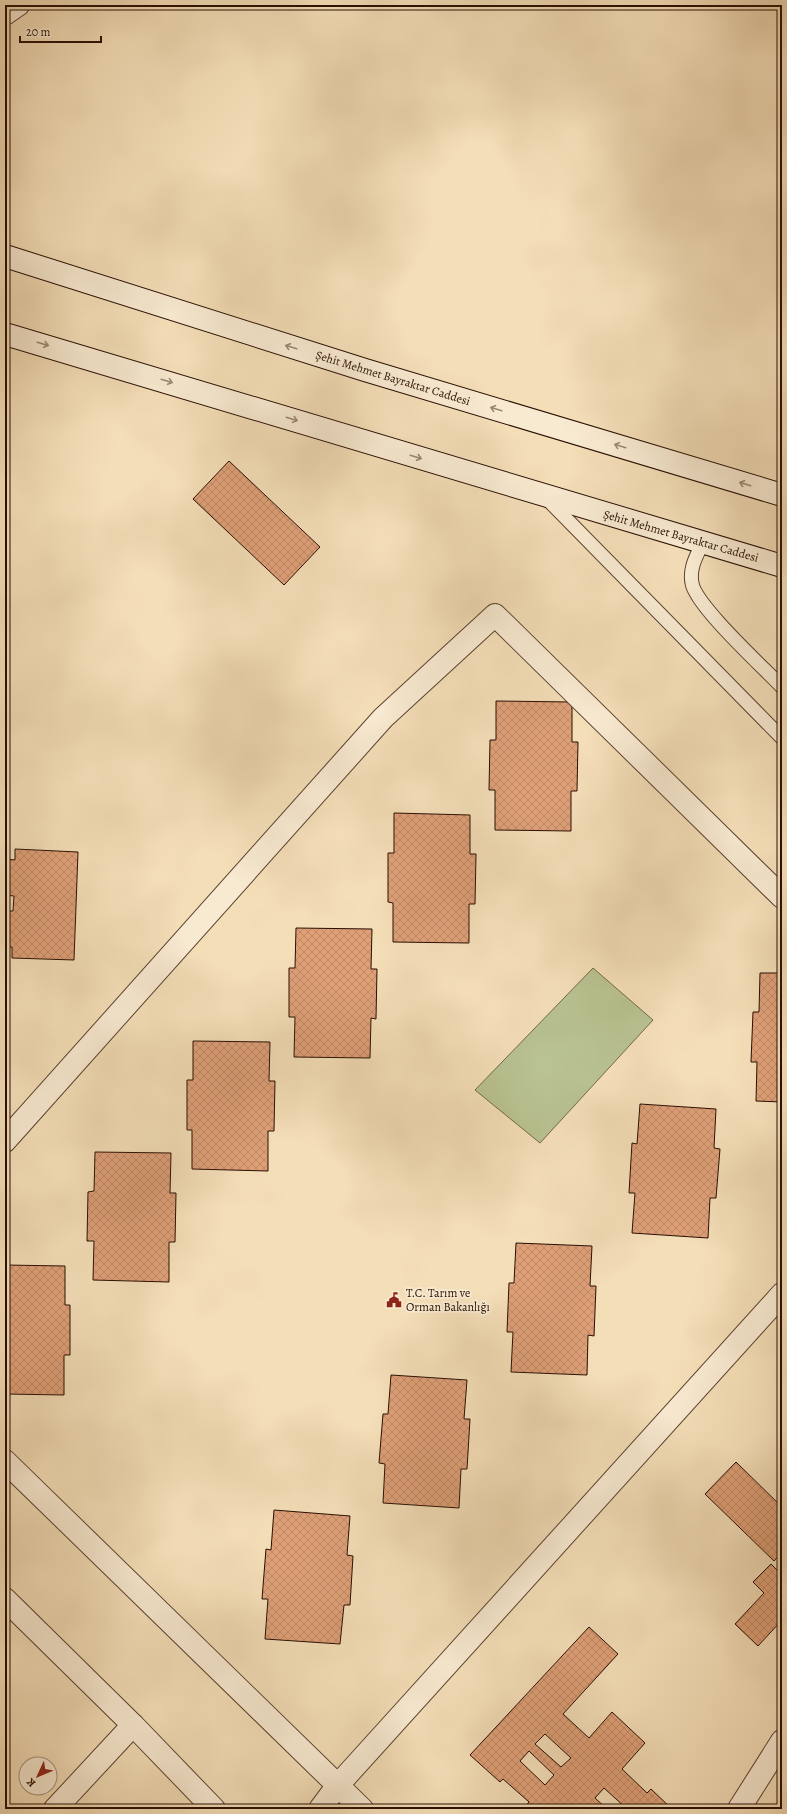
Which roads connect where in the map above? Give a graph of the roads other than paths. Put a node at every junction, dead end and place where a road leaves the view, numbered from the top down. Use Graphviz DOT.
graph roads {
  1 [pos="18,5"];
  2 [pos="5,14"];
  3 [pos="5,256"];
  4 [pos="5,334"];
  5 [pos="782,495"];
  6 [pos="544,496"];
  7 [pos="703,542"];
  8 [pos="782,566"];
  9 [pos="782,687"];
  10 [pos="782,738"];
  11 [pos="782,897"];
  12 [pos="5,1141"];
  13 [pos="782,1294"];
  14 [pos="5,1461"];
  15 [pos="5,1599"];
  16 [pos="133,1725"];
  17 [pos="782,1741"];
  18 [pos="338,1785"];
  19 [pos="55,1809"];
  20 [pos="214,1809"];
  21 [pos="320,1809"];
  22 [pos="362,1809"];
  23 [pos="739,1809"];
  1 -- 2 [label="street"];
  5 -- 3 [label="street, Şehit Mehmet Bayraktar Caddesi, one-way"];
  4 -- 6 [label="street, Şehit Mehmet Bayraktar Caddesi, one-way"];
  6 -- 7 [label="street, Şehit Mehmet Bayraktar Caddesi"];
  6 -- 10 [label="lane"];
  7 -- 8 [label="street, Şehit Mehmet Bayraktar Caddesi"];
  7 -- 9 [label="lane"];
  11 -- 12 [label="street"];
  13 -- 18 [label="street"];
  14 -- 18 [label="street"];
  15 -- 16 [label="street"];
  16 -- 19 [label="street"];
  16 -- 20 [label="street"];
  17 -- 23 [label="street"];
  18 -- 21 [label="street"];
  18 -- 22 [label="street"];
}
